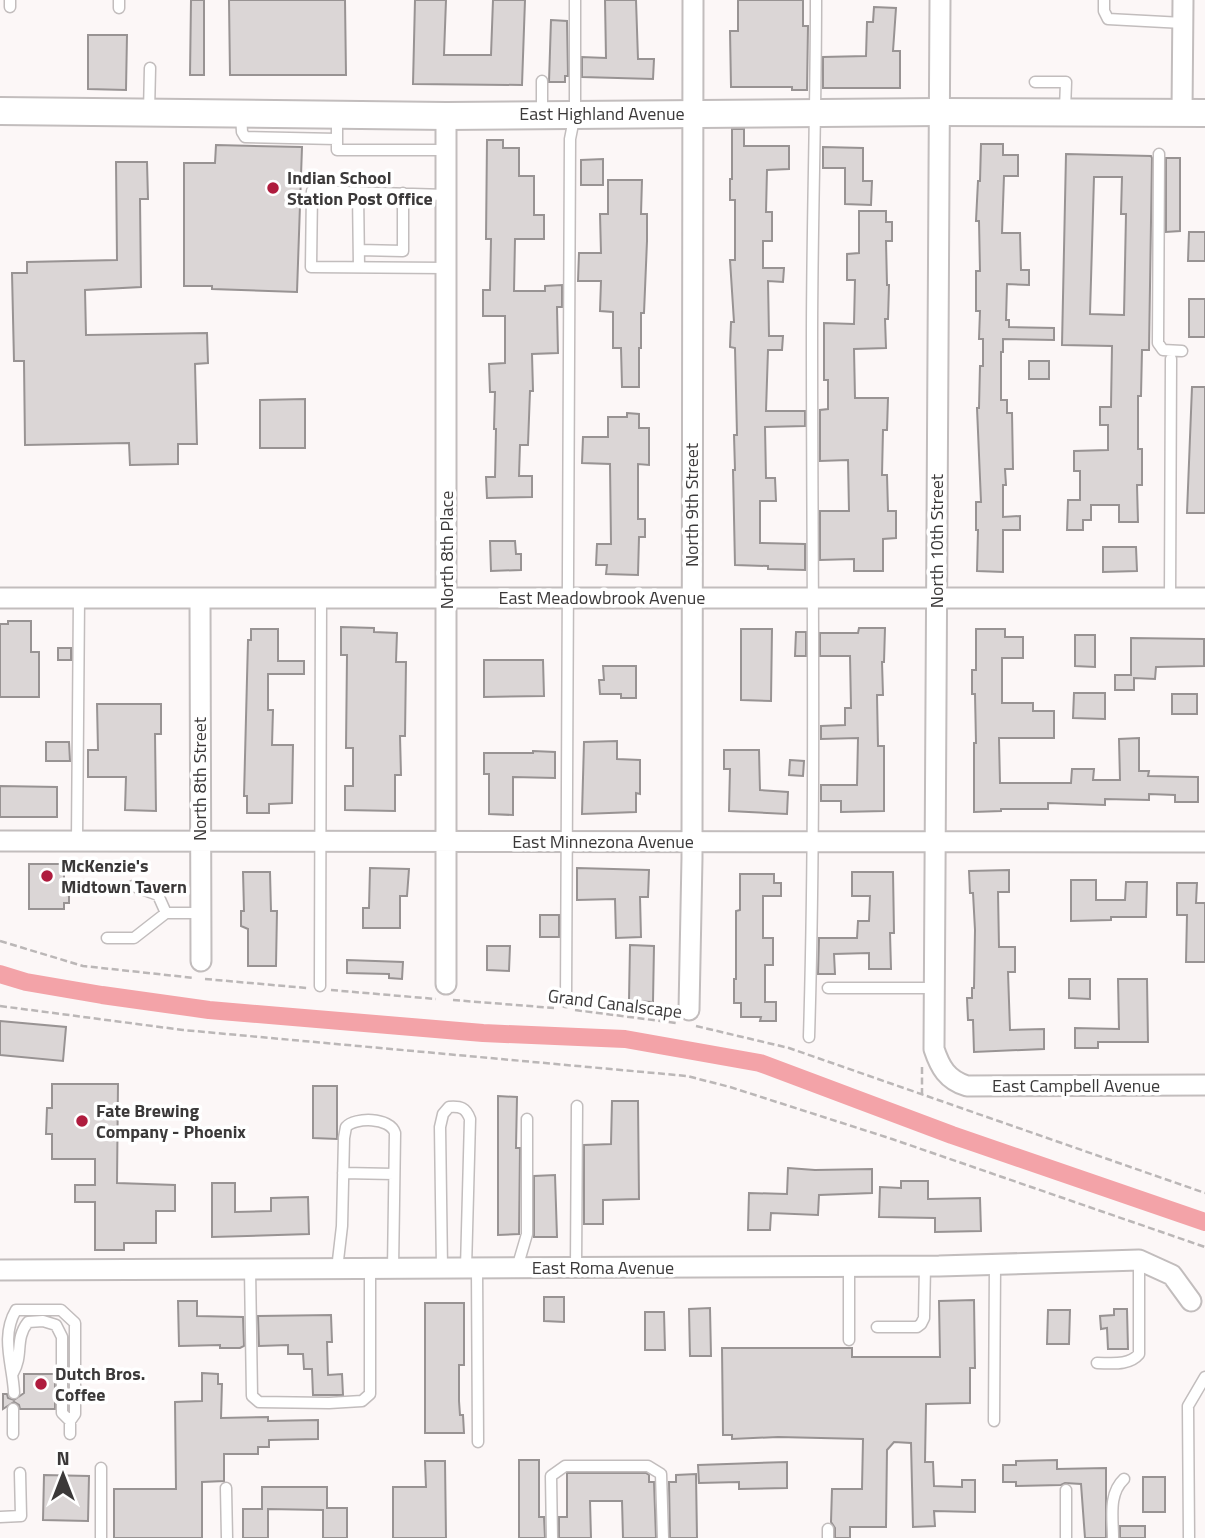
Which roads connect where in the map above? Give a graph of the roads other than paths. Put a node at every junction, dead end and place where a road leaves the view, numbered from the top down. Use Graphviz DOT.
graph roads {
  1 [pos="575,0"];
  2 [pos="693,0"];
  3 [pos="816,0"];
  4 [pos="940,0"];
  5 [pos="1104,0"];
  6 [pos="1183,0"];
  7 [pos="1183,23"];
  8 [pos="150,68"];
  9 [pos="542,81"];
  10 [pos="1035,82"];
  11 [pos="0,111"];
  12 [pos="940,112"];
  13 [pos="149,113"];
  14 [pos="693,113"];
  15 [pos="817,113"];
  16 [pos="1065,113"];
  17 [pos="1194,113"];
  18 [pos="542,114"];
  19 [pos="575,114"];
  20 [pos="446,116"];
  21 [pos="337,127"];
  22 [pos="446,150"];
  23 [pos="1159,154"];
  24 [pos="358,192"];
  25 [pos="403,193"];
  26 [pos="446,195"];
  27 [pos="359,250"];
  28 [pos="359,267"];
  29 [pos="446,268"];
  30 [pos="1182,351"];
  31 [pos="1171,359"];
  32 [pos="0,598"];
  33 [pos="79,598"];
  34 [pos="200,598"];
  35 [pos="321,598"];
  36 [pos="447,598"];
  37 [pos="568,598"];
  38 [pos="692,598"];
  39 [pos="814,598"];
  40 [pos="937,598"];
  41 [pos="1170,598"];
  42 [pos="1205,598"];
  43 [pos="0,841"];
  44 [pos="78,841"];
  45 [pos="200,841"];
  46 [pos="322,841"];
  47 [pos="446,841"];
  48 [pos="567,842"];
  49 [pos="692,842"];
  50 [pos="812,842"];
  51 [pos="936,842"];
  52 [pos="1205,842"];
  53 [pos="133,886"];
  54 [pos="166,913"];
  55 [pos="201,914"];
  56 [pos="107,938"];
  57 [pos="201,961"];
  58 [pos="320,988"];
  59 [pos="828,988"];
  60 [pos="934,988"];
  61 [pos="446,995"];
  62 [pos="566,1007"];
  63 [pos="689,1010"];
  64 [pos="809,1037"];
  65 [pos="949,1077"];
  66 [pos="1205,1085"];
  67 [pos="578,1106"];
  68 [pos="527,1119"];
  69 [pos="343,1174"];
  70 [pos="394,1174"];
  71 [pos="1139,1261"];
  72 [pos="995,1265"];
  73 [pos="849,1266"];
  74 [pos="925,1266"];
  75 [pos="442,1268"];
  76 [pos="472,1268"];
  77 [pos="517,1268"];
  78 [pos="576,1268"];
  79 [pos="250,1269"];
  80 [pos="337,1269"];
  81 [pos="370,1269"];
  82 [pos="393,1269"];
  83 [pos="0,1270"];
  84 [pos="1191,1301"];
  85 [pos="877,1327"];
  86 [pos="849,1340"];
  87 [pos="1097,1363"];
  88 [pos="13,1373"];
  89 [pos="1205,1377"];
  90 [pos="14,1393"];
  91 [pos="13,1409"];
  92 [pos="70,1421"];
  93 [pos="994,1421"];
  94 [pos="13,1434"];
  95 [pos="70,1434"];
  96 [pos="478,1442"];
  97 [pos="101,1468"];
  98 [pos="20,1473"];
  99 [pos="1124,1479"];
  100 [pos="226,1488"];
  101 [pos="1066,1490"];
  102 [pos="0,1517"];
  103 [pos="101,1538"];
  104 [pos="227,1538"];
  105 [pos="552,1538"];
  106 [pos="663,1538"];
  107 [pos="1066,1538"];
  108 [pos="1113,1538"];
  109 [pos="1189,1538"];
  1 -- 19 [label="lane"];
  2 -- 14 [label="street, North 9th Street"];
  3 -- 15 [label="lane"];
  4 -- 12 [label="street, North 10th Street"];
  5 -- 7 [label="lane"];
  6 -- 7 [label="street"];
  7 -- 17 [label="street"];
  8 -- 13 [label="lane"];
  9 -- 18 [label="lane"];
  10 -- 16 [label="lane"];
  11 -- 13 [label="street, East Highland Avenue"];
  12 -- 15 [label="street, East Highland Avenue"];
  12 -- 16 [label="street, East Highland Avenue"];
  12 -- 40 [label="street, North 10th Street"];
  13 -- 21 [label="street, East Highland Avenue"];
  14 -- 15 [label="street, East Highland Avenue"];
  14 -- 19 [label="street, East Highland Avenue"];
  14 -- 38 [label="street, North 9th Street"];
  15 -- 39 [label="lane"];
  16 -- 17 [label="street, East Highland Avenue"];
  18 -- 19 [label="street, East Highland Avenue"];
  18 -- 20 [label="street, East Highland Avenue"];
  19 -- 37 [label="lane"];
  20 -- 21 [label="street, East Highland Avenue"];
  20 -- 22 [label="street, North 8th Place"];
  21 -- 22 [label="lane"];
  22 -- 26 [label="street, North 8th Place"];
  23 -- 30 [label="lane"];
  24 -- 25 [label="lane"];
  24 -- 27 [label="lane"];
  24 -- 28 [label="lane"];
  25 -- 26 [label="lane"];
  25 -- 27 [label="lane"];
  26 -- 29 [label="street, North 8th Place"];
  27 -- 28 [label="lane"];
  28 -- 29 [label="lane"];
  29 -- 36 [label="street, North 8th Place"];
  31 -- 41 [label="lane"];
  32 -- 33 [label="street, East Meadowbrook Avenue"];
  33 -- 34 [label="street, East Meadowbrook Avenue"];
  33 -- 44 [label="lane"];
  34 -- 35 [label="street, East Meadowbrook Avenue"];
  34 -- 45 [label="street, North 8th Street"];
  35 -- 36 [label="street, East Meadowbrook Avenue"];
  35 -- 46 [label="lane"];
  36 -- 37 [label="street, East Meadowbrook Avenue"];
  36 -- 47 [label="street, North 8th Place"];
  37 -- 38 [label="street, East Meadowbrook Avenue"];
  37 -- 48 [label="lane"];
  38 -- 39 [label="street, East Meadowbrook Avenue"];
  38 -- 49 [label="street, North 9th Street"];
  39 -- 40 [label="street, East Meadowbrook Avenue"];
  39 -- 50 [label="lane"];
  40 -- 41 [label="street, East Meadowbrook Avenue"];
  40 -- 51 [label="street, North 10th Street"];
  41 -- 42 [label="street, East Meadowbrook Avenue"];
  43 -- 44 [label="street, East Minnezona Avenue"];
  44 -- 45 [label="street, East Minnezona Avenue"];
  45 -- 46 [label="street, East Minnezona Avenue"];
  45 -- 55 [label="street, North 8th Street"];
  46 -- 47 [label="street, East Minnezona Avenue"];
  46 -- 58 [label="lane"];
  47 -- 48 [label="street, East Minnezona Avenue"];
  47 -- 61 [label="street, North 8th Place"];
  48 -- 49 [label="street, East Minnezona Avenue"];
  48 -- 62 [label="lane"];
  49 -- 50 [label="street, East Minnezona Avenue"];
  49 -- 63 [label="street, North 9th Street"];
  50 -- 51 [label="street, East Minnezona Avenue"];
  50 -- 64 [label="lane"];
  51 -- 52 [label="street, East Minnezona Avenue"];
  51 -- 60 [label="street, North 10th Street"];
  53 -- 54 [label="lane"];
  54 -- 55 [label="lane"];
  54 -- 56 [label="lane"];
  55 -- 57 [label="street, North 8th Street"];
  59 -- 60 [label="lane"];
  60 -- 65 [label="street, North 10th Street"];
  65 -- 66 [label="street, East Campbell Avenue"];
  67 -- 78 [label="lane"];
  68 -- 77 [label="lane"];
  69 -- 70 [label="lane"];
  69 -- 70 [label="lane"];
  69 -- 80 [label="lane"];
  70 -- 82 [label="lane"];
  71 -- 72 [label="street, East Roma Avenue"];
  71 -- 84 [label="street, East Roma Avenue"];
  71 -- 87 [label="lane"];
  72 -- 74 [label="street, East Roma Avenue"];
  72 -- 93 [label="lane"];
  73 -- 74 [label="street, East Roma Avenue"];
  73 -- 78 [label="street, East Roma Avenue"];
  73 -- 86 [label="lane"];
  74 -- 85 [label="lane"];
  75 -- 76 [label="street, East Roma Avenue"];
  75 -- 76 [label="lane"];
  75 -- 82 [label="street, East Roma Avenue"];
  76 -- 77 [label="street, East Roma Avenue"];
  76 -- 96 [label="lane"];
  77 -- 78 [label="street, East Roma Avenue"];
  79 -- 80 [label="street, East Roma Avenue"];
  79 -- 81 [label="lane"];
  79 -- 83 [label="street, East Roma Avenue"];
  80 -- 81 [label="street, East Roma Avenue"];
  81 -- 82 [label="street, East Roma Avenue"];
  88 -- 90 [label="lane"];
  88 -- 92 [label="lane"];
  88 -- 92 [label="lane"];
  89 -- 109 [label="lane"];
  91 -- 94 [label="lane"];
  92 -- 95 [label="lane"];
  97 -- 103 [label="lane"];
  98 -- 102 [label="lane"];
  99 -- 108 [label="lane"];
  100 -- 104 [label="lane"];
  101 -- 107 [label="lane"];
  105 -- 106 [label="lane"];
}
